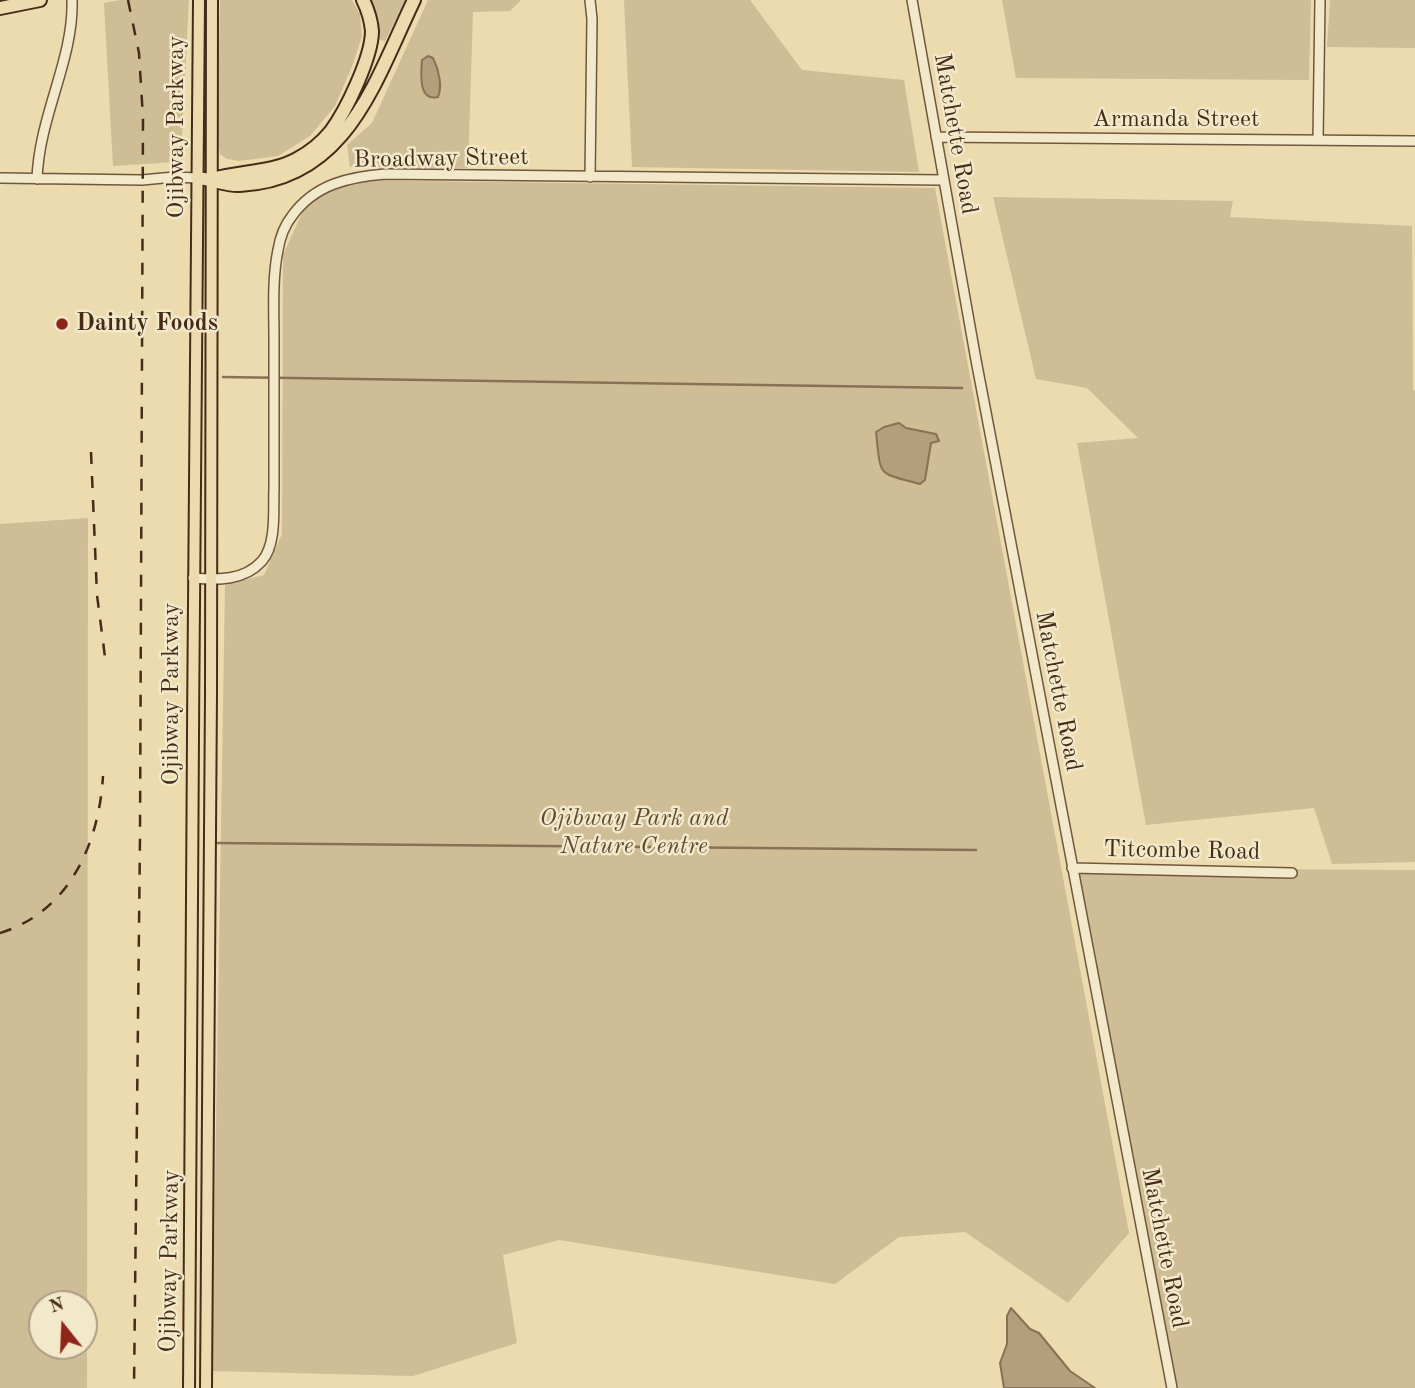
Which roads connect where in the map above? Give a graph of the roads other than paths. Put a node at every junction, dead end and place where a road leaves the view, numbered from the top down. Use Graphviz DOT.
graph roads {
  1 [pos="40,0"];
  2 [pos="72,0"];
  3 [pos="199,0"];
  4 [pos="212,0"];
  5 [pos="363,0"];
  6 [pos="414,0"];
  7 [pos="590,0"];
  8 [pos="912,0"];
  9 [pos="1320,0"];
  10 [pos="0,8"];
  11 [pos="936,137"];
  12 [pos="1318,140"];
  13 [pos="1415,141"];
  14 [pos="590,177"];
  15 [pos="0,178"];
  16 [pos="197,178"];
  17 [pos="37,179"];
  18 [pos="213,179"];
  19 [pos="943,180"];
  20 [pos="193,578"];
  21 [pos="211,579"];
  22 [pos="1072,868"];
  23 [pos="1292,873"];
  24 [pos="189,1388"];
  25 [pos="206,1388"];
  26 [pos="1172,1388"];
  1 -- 10 [label="highway"];
  2 -- 17 [label="street"];
  3 -- 16 [label="main road, Ojibway Parkway"];
  4 -- 18 [label="main road, Ojibway Parkway"];
  5 -- 18 [label="highway"];
  6 -- 18 [label="highway"];
  7 -- 14 [label="street"];
  8 -- 11 [label="street, Matchette Road"];
  9 -- 12 [label="street"];
  11 -- 12 [label="street, Armanda Street"];
  11 -- 19 [label="street, Matchette Road"];
  12 -- 13 [label="street, Armanda Street"];
  14 -- 19 [label="street, Broadway Street"];
  14 -- 21 [label="street, Broadway Street"];
  15 -- 17 [label="street"];
  16 -- 17 [label="street"];
  16 -- 18 [label="highway"];
  16 -- 20 [label="main road, Ojibway Parkway"];
  18 -- 21 [label="main road, Ojibway Parkway"];
  19 -- 22 [label="street, Matchette Road"];
  20 -- 21 [label="street, Broadway Street"];
  20 -- 24 [label="main road, Ojibway Parkway"];
  21 -- 25 [label="main road, Ojibway Parkway"];
  22 -- 23 [label="street, Titcombe Road"];
  22 -- 26 [label="street, Matchette Road"];
}
